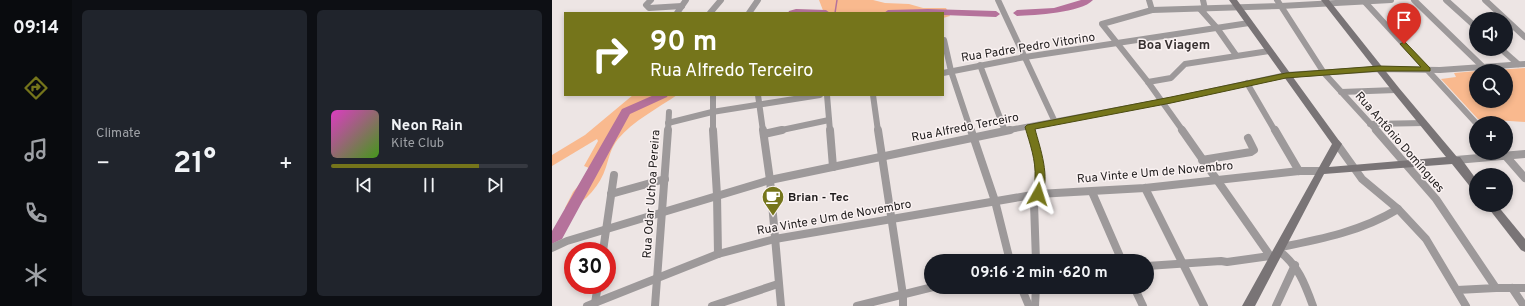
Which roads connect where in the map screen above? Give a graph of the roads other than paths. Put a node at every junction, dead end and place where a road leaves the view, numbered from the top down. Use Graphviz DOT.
graph roads {
  1 [pos="686,0"];
  2 [pos="722,0"];
  3 [pos="758,0"];
  4 [pos="998,0"];
  5 [pos="1149,0"];
  6 [pos="1202,0"];
  7 [pos="1233,0"];
  8 [pos="1277,0"];
  9 [pos="1391,0"];
  10 [pos="1414,0"];
  11 [pos="1446,0"];
  12 [pos="1485,0"];
  13 [pos="1364,1"];
  14 [pos="649,2"];
  15 [pos="1327,2"];
  16 [pos="682,6"];
  17 [pos="1281,6"];
  18 [pos="1238,8"];
  19 [pos="1203,9"];
  20 [pos="1152,10"];
  21 [pos="678,12"];
  22 [pos="711,12"];
  23 [pos="750,12"];
  24 [pos="1469,21"];
  25 [pos="1249,24"];
  26 [pos="1218,30"];
  27 [pos="1525,37"];
  28 [pos="944,40"];
  29 [pos="1118,45"];
  30 [pos="1269,51"];
  31 [pos="1235,53"];
  32 [pos="1509,56"];
  33 [pos="1025,57"];
  34 [pos="1480,64"];
  35 [pos="1513,64"];
  36 [pos="1518,64"];
  37 [pos="1525,64"];
  38 [pos="980,65"];
  39 [pos="1469,68"];
  40 [pos="1379,69"];
  41 [pos="1427,70"];
  42 [pos="951,71"];
  43 [pos="944,73"];
  44 [pos="1324,73"];
  45 [pos="1286,75"];
  46 [pos="1148,82"];
  47 [pos="1247,83"];
  48 [pos="1396,90"];
  49 [pos="1341,92"];
  50 [pos="713,96"];
  51 [pos="758,96"];
  52 [pos="814,96"];
  53 [pos="827,96"];
  54 [pos="874,96"];
  55 [pos="1161,102"];
  56 [pos="760,105"];
  57 [pos="669,112"];
  58 [pos="712,112"];
  59 [pos="1469,116"];
  60 [pos="829,120"];
  61 [pos="1055,122"];
  62 [pos="668,123"];
  63 [pos="1424,123"];
  64 [pos="1370,124"];
  65 [pos="1030,127"];
  66 [pos="1005,131"];
  67 [pos="764,134"];
  68 [pos="973,137"];
  69 [pos="1248,138"];
  70 [pos="1337,144"];
  71 [pos="1513,154"];
  72 [pos="1525,154"];
  73 [pos="882,156"];
  74 [pos="1469,158"];
  75 [pos="1202,160"];
  76 [pos="1456,160"];
  77 [pos="1509,160"];
  78 [pos="1406,165"];
  79 [pos="833,167"];
  80 [pos="1354,169"];
  81 [pos="1321,171"];
  82 [pos="1299,172"];
  83 [pos="614,175"];
  84 [pos="1469,177"];
  85 [pos="1525,178"];
  86 [pos="665,179"];
  87 [pos="770,180"];
  88 [pos="1216,180"];
  89 [pos="1145,188"];
  90 [pos="1092,192"];
  91 [pos="611,194"];
  92 [pos="717,194"];
  93 [pos="1038,194"];
  94 [pos="995,201"];
  95 [pos="1398,209"];
  96 [pos="662,212"];
  97 [pos="1497,212"];
  98 [pos="891,219"];
  99 [pos="606,230"];
  100 [pos="775,239"];
  101 [pos="604,242"];
  102 [pos="1525,247"];
  103 [pos="552,248"];
  104 [pos="718,254"];
  105 [pos="1008,254"];
  106 [pos="1036,254"];
  107 [pos="1119,254"];
  108 [pos="1276,254"];
  109 [pos="1184,264"];
  110 [pos="1295,265"];
  111 [pos="1154,266"];
  112 [pos="658,278"];
  113 [pos="778,284"];
  114 [pos="1496,288"];
  115 [pos="1512,288"];
  116 [pos="1525,288"];
  117 [pos="924,289"];
  118 [pos="1457,290"];
  119 [pos="595,294"];
  120 [pos="1024,294"];
  121 [pos="1036,294"];
  122 [pos="1137,294"];
  123 [pos="903,295"];
  124 [pos="591,304"];
  125 [pos="655,306"];
  126 [pos="712,306"];
  127 [pos="781,306"];
  128 [pos="857,306"];
  129 [pos="903,306"];
  130 [pos="1029,306"];
  131 [pos="1035,306"];
  132 [pos="1143,306"];
  133 [pos="1204,306"];
  134 [pos="1248,306"];
  135 [pos="1276,306"];
  136 [pos="1312,306"];
  137 [pos="1466,306"];
  138 [pos="1524,306"];
  1 -- 16 [label="street"];
  2 -- 22 [label="street"];
  3 -- 23 [label="street"];
  4 -- 33 [label="street"];
  5 -- 20 [label="street"];
  6 -- 19 [label="street"];
  7 -- 18 [label="street"];
  8 -- 17 [label="street, Rua Antônio Domingues"];
  9 -- 13 [label="street"];
  10 -- 34 [label="street"];
  11 -- 24 [label="street"];
  12 -- 27 [label="street"];
  13 -- 15 [label="street"];
  13 -- 41 [label="street"];
  14 -- 16 [label="street"];
  15 -- 17 [label="street"];
  15 -- 40 [label="street"];
  16 -- 21 [label="street"];
  17 -- 18 [label="street"];
  17 -- 44 [label="street, Rua Antônio Domingues"];
  18 -- 19 [label="street"];
  18 -- 25 [label="street"];
  19 -- 20 [label="street"];
  19 -- 26 [label="street"];
  20 -- 29 [label="street"];
  25 -- 26 [label="street, Rua Padre Pedro Vitorino"];
  25 -- 30 [label="street"];
  26 -- 29 [label="street, Rua Padre Pedro Vitorino"];
  26 -- 31 [label="street"];
  28 -- 42 [label="street"];
  29 -- 33 [label="street, Rua Padre Pedro Vitorino"];
  29 -- 46 [label="street"];
  30 -- 31 [label="street"];
  30 -- 45 [label="street"];
  31 -- 46 [label="street"];
  32 -- 36 [label="street"];
  33 -- 38 [label="street, Rua Padre Pedro Vitorino"];
  33 -- 61 [label="street"];
  35 -- 36 [label="street, Rua Alfredo Terceiro"];
  36 -- 37 [label="street, Rua Alfredo Terceiro"];
  38 -- 42 [label="street, Rua Padre Pedro Vitorino"];
  38 -- 66 [label="street"];
  39 -- 41 [label="street, Rua Alfredo Terceiro"];
  40 -- 41 [label="street, Rua Alfredo Terceiro"];
  40 -- 44 [label="street, Rua Alfredo Terceiro"];
  40 -- 48 [label="street"];
  41 -- 59 [label="street"];
  42 -- 43 [label="street, Rua Padre Pedro Vitorino"];
  42 -- 68 [label="street"];
  44 -- 45 [label="street, Rua Alfredo Terceiro"];
  44 -- 49 [label="street, Rua Antônio Domingues"];
  45 -- 47 [label="street, Rua Alfredo Terceiro"];
  45 -- 70 [label="street"];
  46 -- 55 [label="street"];
  47 -- 55 [label="street, Rua Alfredo Terceiro"];
  47 -- 82 [label="street"];
  48 -- 49 [label="street"];
  48 -- 63 [label="street"];
  49 -- 64 [label="street, Rua Antônio Domingues"];
  50 -- 58 [label="street"];
  51 -- 56 [label="street"];
  52 -- 56 [label="street"];
  53 -- 60 [label="street"];
  54 -- 73 [label="street"];
  55 -- 61 [label="street, Rua Alfredo Terceiro"];
  55 -- 75 [label="street"];
  56 -- 58 [label="street"];
  56 -- 67 [label="street"];
  57 -- 62 [label="street, Rua Odar Uchoa Pereira"];
  58 -- 62 [label="street"];
  58 -- 92 [label="street"];
  60 -- 67 [label="street"];
  60 -- 79 [label="street"];
  61 -- 65 [label="street, Rua Alfredo Terceiro"];
  62 -- 86 [label="street, Rua Odar Uchoa Pereira"];
  63 -- 64 [label="street"];
  63 -- 76 [label="street"];
  64 -- 78 [label="street, Rua Antônio Domingues"];
  65 -- 66 [label="street, Rua Alfredo Terceiro"];
  65 -- 93 [label="street"];
  66 -- 68 [label="street, Rua Alfredo Terceiro"];
  67 -- 87 [label="street"];
  68 -- 73 [label="street, Rua Alfredo Terceiro"];
  68 -- 94 [label="street"];
  69 -- 75 [label="street"];
  70 -- 80 [label="street"];
  70 -- 81 [label="street"];
  71 -- 72 [label="street, Rua Vinte e Um de Novembro"];
  73 -- 79 [label="street, Rua Alfredo Terceiro"];
  73 -- 98 [label="street"];
  74 -- 76 [label="street, Rua Vinte e Um de Novembro"];
  75 -- 88 [label="street"];
  76 -- 78 [label="street, Rua Vinte e Um de Novembro"];
  76 -- 84 [label="street"];
  77 -- 85 [label="street"];
  78 -- 80 [label="street, Rua Vinte e Um de Novembro"];
  78 -- 114 [label="street, Rua Antônio Domingues"];
  79 -- 87 [label="street, Rua Alfredo Terceiro"];
  80 -- 81 [label="street, Rua Vinte e Um de Novembro"];
  80 -- 95 [label="street"];
  81 -- 82 [label="street, Rua Vinte e Um de Novembro"];
  81 -- 108 [label="street"];
  82 -- 88 [label="street, Rua Vinte e Um de Novembro"];
  83 -- 91 [label="street"];
  86 -- 91 [label="street"];
  86 -- 96 [label="street, Rua Odar Uchoa Pereira"];
  87 -- 92 [label="street, Rua Alfredo Terceiro"];
  87 -- 100 [label="street"];
  88 -- 89 [label="street, Rua Vinte e Um de Novembro"];
  88 -- 108 [label="street"];
  89 -- 90 [label="street, Rua Vinte e Um de Novembro"];
  89 -- 109 [label="street"];
  90 -- 93 [label="street, Rua Vinte e Um de Novembro"];
  90 -- 107 [label="street"];
  91 -- 99 [label="street"];
  92 -- 96 [label="street, Rua Alfredo Terceiro"];
  92 -- 104 [label="street"];
  93 -- 94 [label="street, Rua Vinte e Um de Novembro"];
  93 -- 106 [label="street"];
  94 -- 98 [label="street, Rua Vinte e Um de Novembro"];
  94 -- 105 [label="street"];
  95 -- 108 [label="street"];
  95 -- 118 [label="street"];
  96 -- 99 [label="street, Rua Alfredo Terceiro"];
  96 -- 112 [label="street, Rua Odar Uchoa Pereira"];
  97 -- 102 [label="street"];
  98 -- 100 [label="street, Rua Vinte e Um de Novembro"];
  98 -- 123 [label="street"];
  99 -- 101 [label="street"];
  99 -- 103 [label="street, Rua Alfredo Terceiro"];
  100 -- 104 [label="street, Rua Vinte e Um de Novembro"];
  100 -- 113 [label="street"];
  104 -- 112 [label="street, Rua Vinte e Um de Novembro"];
  108 -- 109 [label="street"];
  108 -- 110 [label="street"];
  108 -- 134 [label="street"];
  109 -- 111 [label="street"];
  109 -- 133 [label="street"];
  110 -- 135 [label="street"];
  110 -- 136 [label="street"];
  112 -- 124 [label="street, Rua Vinte e Um de Novembro"];
  112 -- 125 [label="street, Rua Odar Uchoa Pereira"];
  113 -- 126 [label="street"];
  113 -- 127 [label="street"];
  114 -- 115 [label="street"];
  114 -- 118 [label="street"];
  115 -- 116 [label="street"];
  115 -- 138 [label="street"];
  117 -- 123 [label="street"];
  118 -- 137 [label="street"];
  119 -- 124 [label="street"];
  120 -- 130 [label="street"];
  121 -- 131 [label="street"];
  122 -- 132 [label="street"];
  123 -- 128 [label="street"];
  123 -- 129 [label="street"];
}
